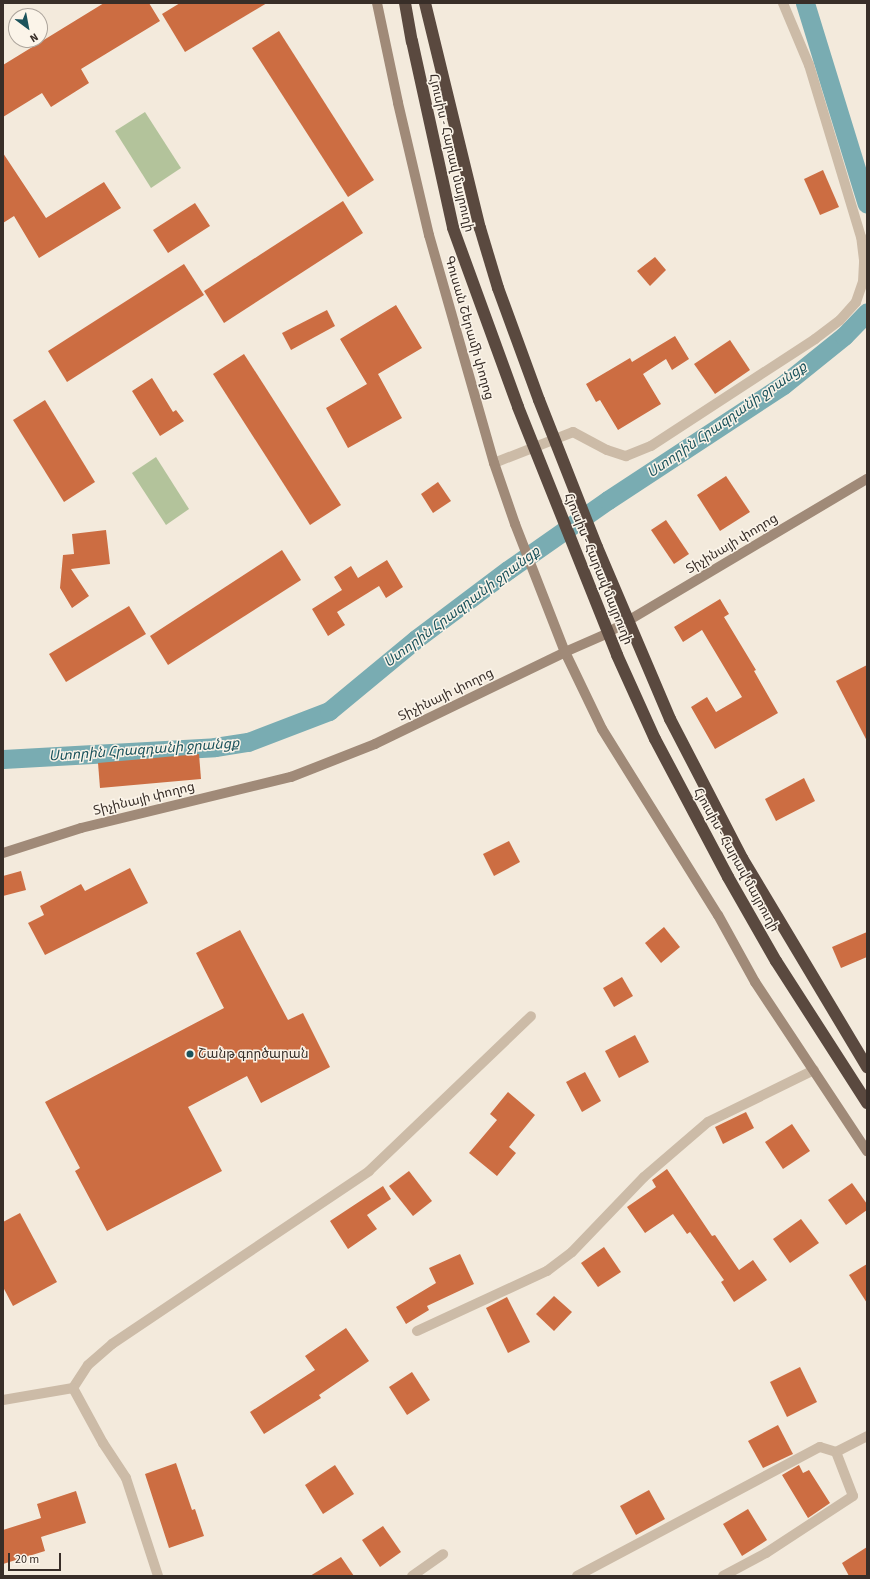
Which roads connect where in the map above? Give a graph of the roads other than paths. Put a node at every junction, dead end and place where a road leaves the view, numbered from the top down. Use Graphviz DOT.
graph roads {
  1 [pos="377,3"];
  2 [pos="405,3"];
  3 [pos="425,3"];
  4 [pos="783,3"];
  5 [pos="494,463"];
  6 [pos="866,482"];
  7 [pos="565,652"];
  8 [pos="3,853"];
  9 [pos="531,1016"];
  10 [pos="867,1067"];
  11 [pos="814,1070"];
  12 [pos="867,1103"];
  13 [pos="867,1151"];
  14 [pos="417,1331"];
  15 [pos="73,1388"];
  16 [pos="3,1400"];
  17 [pos="867,1436"];
  18 [pos="836,1452"];
  19 [pos="443,1554"];
  20 [pos="158,1576"];
  21 [pos="412,1576"];
  22 [pos="577,1576"];
  23 [pos="723,1576"];
  1 -- 5 [label="main road, Գուսան Շերամի փողոց"];
  2 -- 12 [label="highway, Հյուսիս - Հարավ մայրուղի, bridge"];
  3 -- 10 [label="highway, Հյուսիս - Հարավ մայրուղի, bridge"];
  4 -- 5 [label="street"];
  5 -- 7 [label="main road, Գուսան Շերամի փողոց"];
  6 -- 7 [label="main road, Տիչինայի փողոց"];
  7 -- 8 [label="main road, Տիչինայի փողոց"];
  7 -- 11 [label="main road, Գուսան Շերամի փողոց"];
  9 -- 15 [label="street"];
  11 -- 13 [label="main road, Գուսան Շերամի փողոց"];
  11 -- 14 [label="street"];
  15 -- 16 [label="street"];
  15 -- 20 [label="street"];
  17 -- 18 [label="street"];
  18 -- 22 [label="street"];
  18 -- 23 [label="street"];
  19 -- 21 [label="street"];
}
